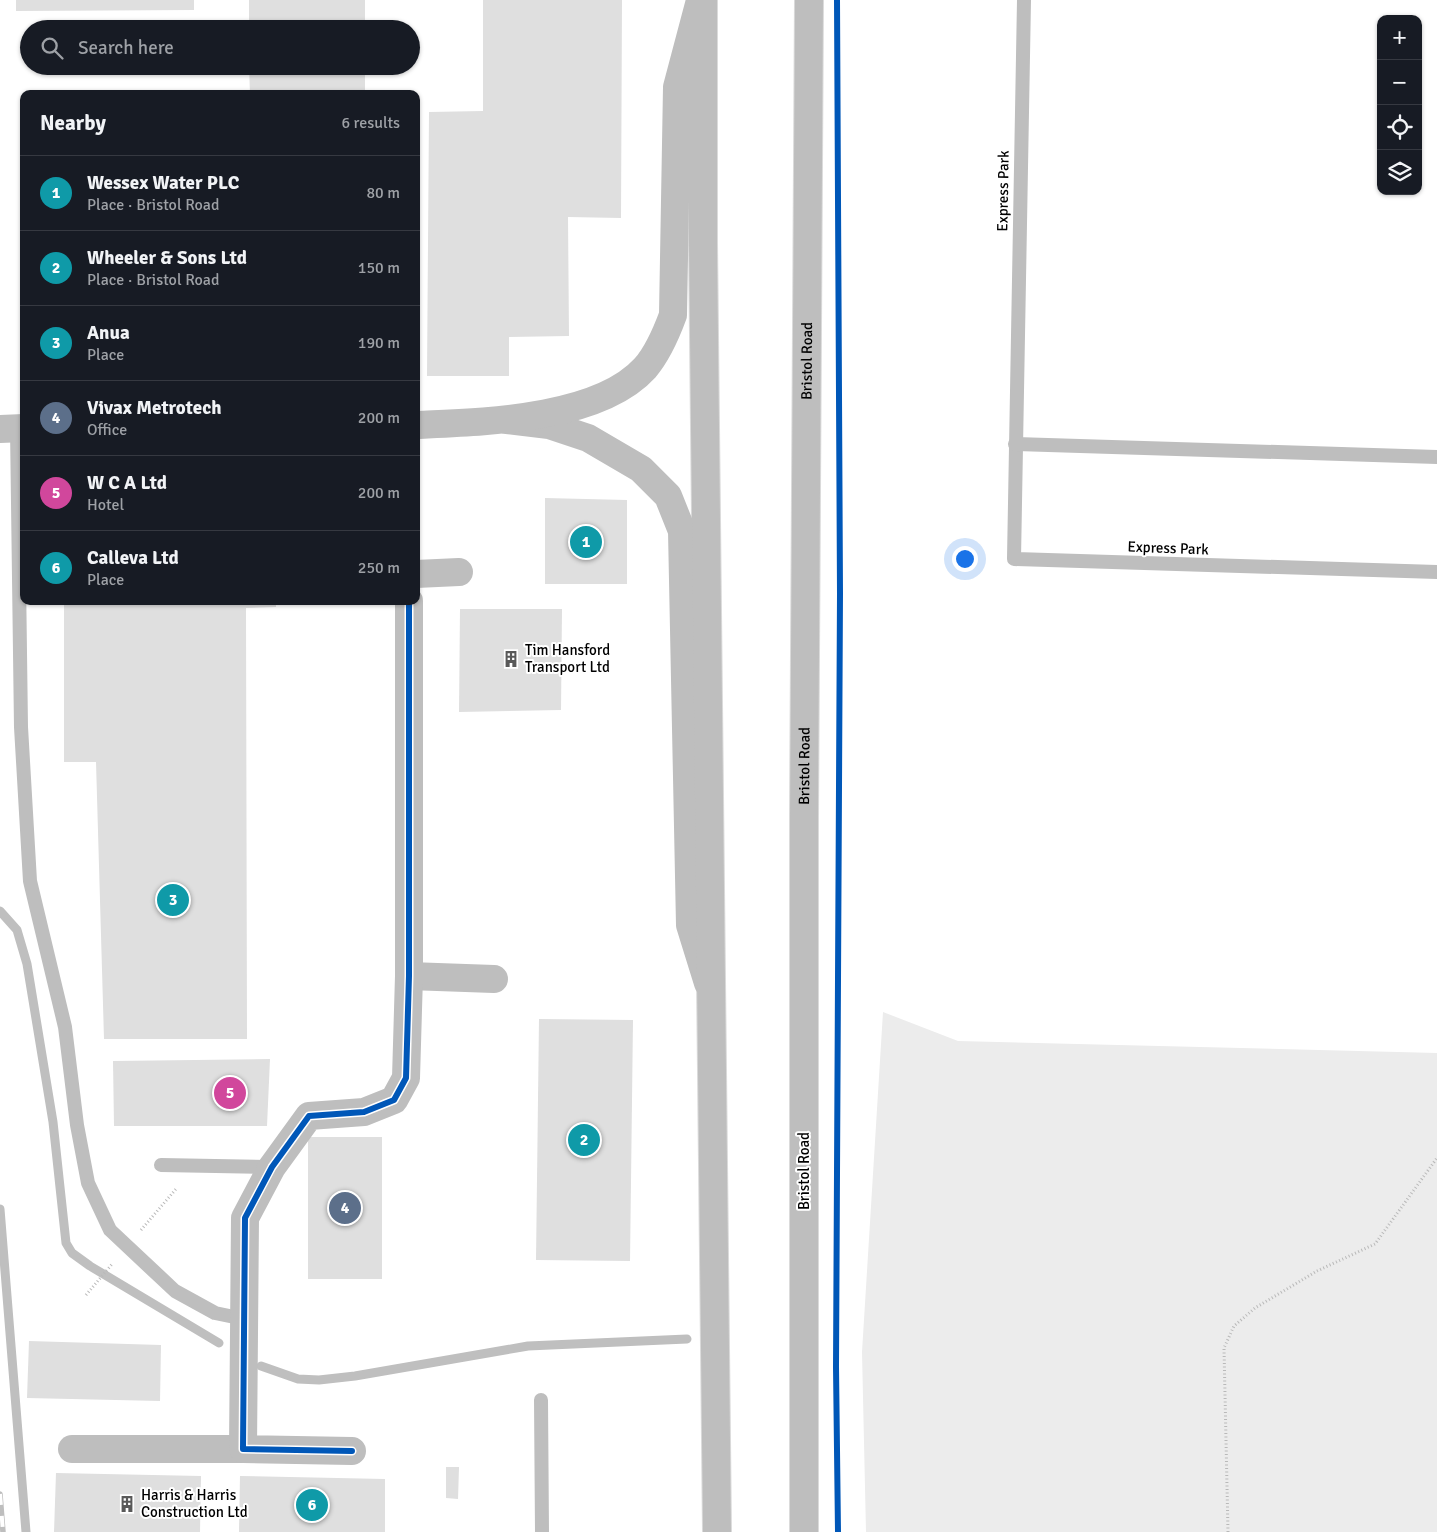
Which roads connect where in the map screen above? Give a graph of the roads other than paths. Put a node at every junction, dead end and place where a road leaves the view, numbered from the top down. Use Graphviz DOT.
graph roads {
  1 [pos="701,0"];
  2 [pos="809,0"];
  3 [pos="1024,0"];
  4 [pos="507,420"];
  5 [pos="420,425"];
  6 [pos="14,428"];
  7 [pos="1015,444"];
  8 [pos="1437,457"];
  9 [pos="459,572"];
  10 [pos="1437,572"];
  11 [pos="420,574"];
  12 [pos="409,605"];
  13 [pos="409,976"];
  14 [pos="494,979"];
  15 [pos="710,992"];
  16 [pos="161,1166"];
  17 [pos="272,1167"];
  18 [pos="244,1319"];
  19 [pos="541,1400"];
  20 [pos="72,1449"];
  21 [pos="243,1449"];
  22 [pos="352,1451"];
  23 [pos="542,1532"];
  24 [pos="717,1532"];
  25 [pos="804,1532"];
  1 -- 4 [label="main road"];
  1 -- 15 [label="main road"];
  2 -- 25 [label="main road, Bristol Road"];
  3 -- 7 [label="lane, Express Park"];
  4 -- 5 [label="main road"];
  4 -- 15 [label="main road"];
  6 -- 18 [label="lane"];
  7 -- 8 [label="lane"];
  7 -- 10 [label="lane, Express Park"];
  9 -- 11 [label="main road"];
  12 -- 13 [label="main road"];
  13 -- 14 [label="main road"];
  13 -- 17 [label="main road"];
  15 -- 24 [label="main road"];
  16 -- 17 [label="lane"];
  17 -- 18 [label="main road"];
  18 -- 21 [label="main road"];
  19 -- 23 [label="lane"];
  20 -- 21 [label="main road"];
  21 -- 22 [label="main road"];
}
